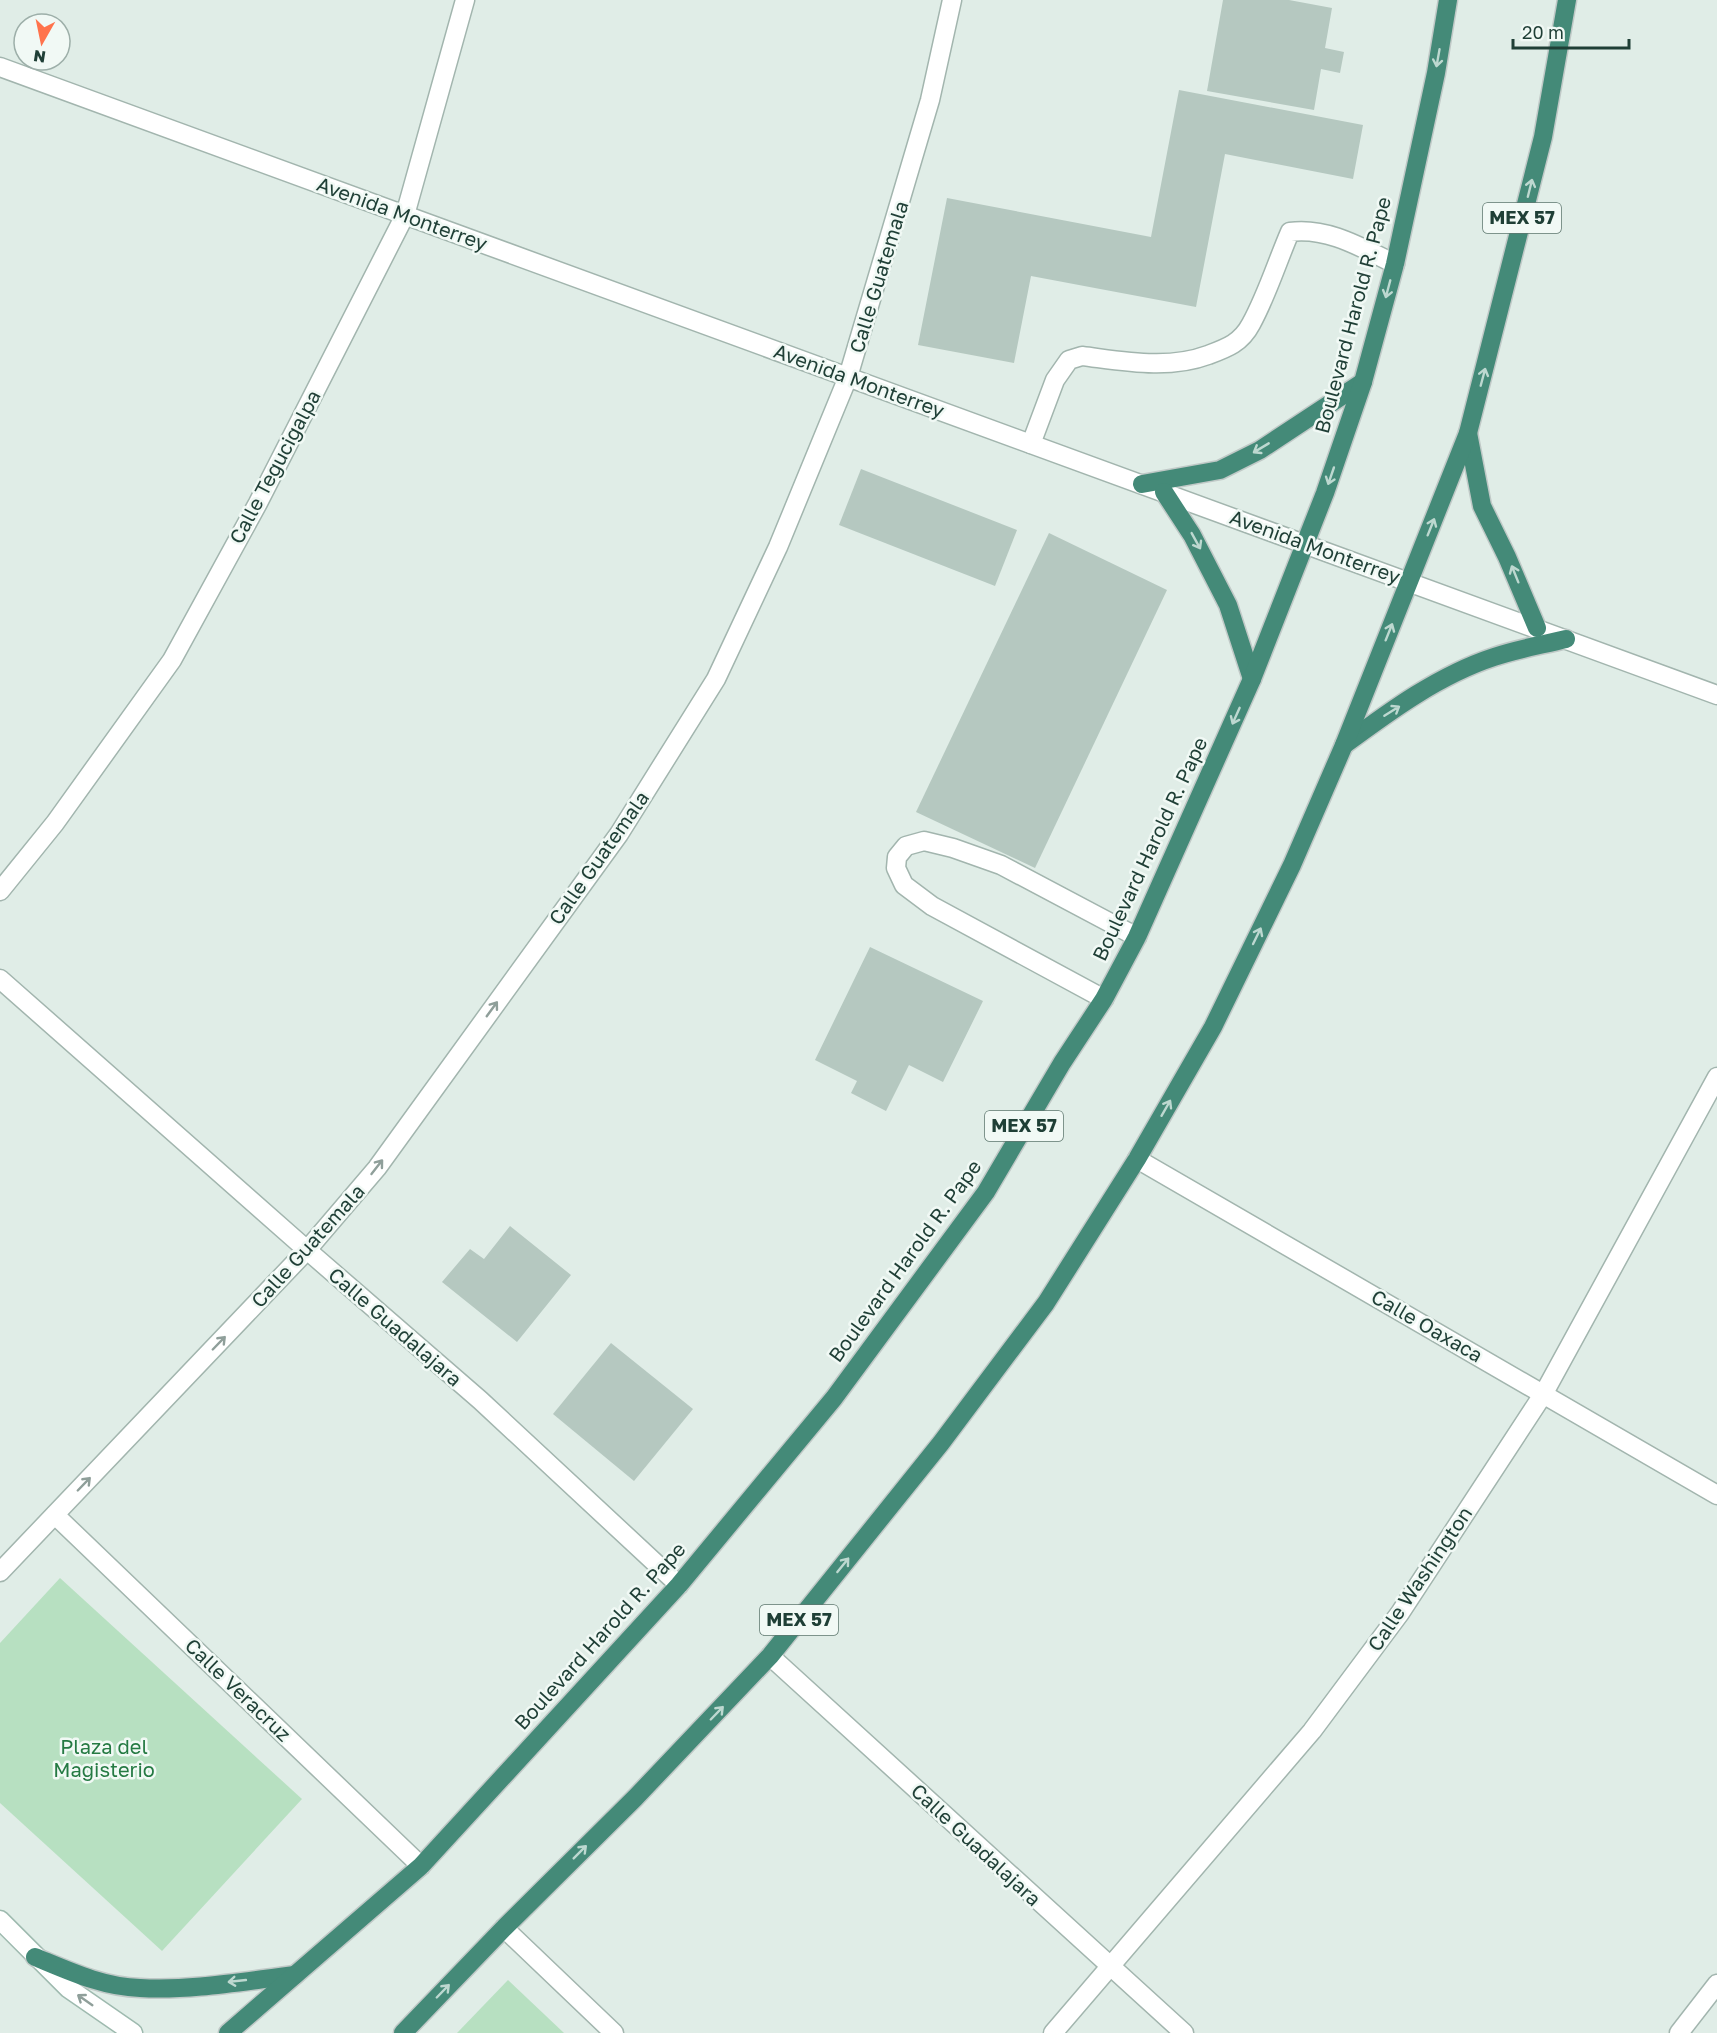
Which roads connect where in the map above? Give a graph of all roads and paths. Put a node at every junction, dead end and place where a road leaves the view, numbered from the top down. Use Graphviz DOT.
graph roads {
  1 [pos="465,0"];
  2 [pos="952,0"];
  3 [pos="1448,0"];
  4 [pos="1567,0"];
  5 [pos="0,67"];
  6 [pos="405,215"];
  7 [pos="1395,264"];
  8 [pos="848,377"];
  9 [pos="1363,382"];
  10 [pos="1468,433"];
  11 [pos="1031,444"];
  12 [pos="1142,484"];
  13 [pos="1164,492"];
  14 [pos="1305,544"];
  15 [pos="1409,581"];
  16 [pos="1537,628"];
  17 [pos="1566,639"];
  18 [pos="1252,679"];
  19 [pos="1717,695"];
  20 [pos="1344,745"];
  21 [pos="0,891"];
  22 [pos="1137,937"];
  23 [pos="0,979"];
  24 [pos="1104,999"];
  25 [pos="1717,1077"];
  26 [pos="1137,1159"];
  27 [pos="307,1251"];
  28 [pos="1544,1393"];
  29 [pos="1717,1495"];
  30 [pos="55,1515"];
  31 [pos="0,1572"];
  32 [pos="679,1585"];
  33 [pos="770,1656"];
  34 [pos="421,1866"];
  35 [pos="0,1920"];
  36 [pos="504,1928"];
  37 [pos="36,1957"];
  38 [pos="1110,1968"];
  39 [pos="296,1975"];
  40 [pos="1717,1984"];
  41 [pos="133,2033"];
  42 [pos="228,2033"];
  43 [pos="403,2033"];
  44 [pos="615,2033"];
  45 [pos="1053,2033"];
  46 [pos="1184,2033"];
  47 [pos="1679,2033"];
  1 -- 6 [label="street, Calle Tegucigalpa"];
  2 -- 8 [label="street, Calle Guatemala"];
  3 -- 7 [label="highway, Boulevard Harold R. Pape / MEX 57, one-way"];
  10 -- 4 [label="highway, MEX 57, one-way"];
  5 -- 6 [label="street, Avenida Monterrey"];
  6 -- 8 [label="street, Avenida Monterrey"];
  6 -- 21 [label="street, Calle Tegucigalpa"];
  7 -- 9 [label="highway, Boulevard Harold R. Pape / MEX 57, one-way"];
  7 -- 11 [label="street"];
  8 -- 11 [label="street, Avenida Monterrey"];
  27 -- 8 [label="street, Calle Guatemala, one-way"];
  9 -- 12 [label="highway, one-way"];
  9 -- 14 [label="highway, Boulevard Harold R. Pape / MEX 57, one-way"];
  15 -- 10 [label="highway, MEX 57, one-way"];
  16 -- 10 [label="highway, one-way"];
  11 -- 12 [label="street, Avenida Monterrey"];
  12 -- 13 [label="street, Avenida Monterrey"];
  13 -- 14 [label="street, Avenida Monterrey"];
  13 -- 18 [label="highway, one-way"];
  14 -- 15 [label="street, Avenida Monterrey"];
  14 -- 18 [label="highway, Boulevard Harold R. Pape / MEX 57"];
  15 -- 16 [label="street, Avenida Monterrey"];
  20 -- 15 [label="highway, MEX 57, one-way"];
  16 -- 17 [label="street, Avenida Monterrey"];
  17 -- 19 [label="street, Avenida Monterrey"];
  20 -- 17 [label="highway, one-way"];
  18 -- 22 [label="highway, Boulevard Harold R. Pape / MEX 57, one-way"];
  26 -- 20 [label="highway, MEX 57, one-way"];
  22 -- 24 [label="highway, Boulevard Harold R. Pape / MEX 57"];
  22 -- 24 [label="street"];
  23 -- 27 [label="street, Calle Guadalajara"];
  24 -- 32 [label="highway, Boulevard Harold R. Pape / MEX 57"];
  25 -- 28 [label="street, Calle Washington"];
  26 -- 28 [label="street, Calle Oaxaca"];
  33 -- 26 [label="highway, MEX 57, one-way"];
  30 -- 27 [label="street, Calle Guatemala, one-way"];
  27 -- 32 [label="street, Calle Guadalajara"];
  28 -- 29 [label="street, Calle Oaxaca"];
  28 -- 38 [label="street, Calle Washington"];
  30 -- 31 [label="street, Calle Guatemala"];
  30 -- 34 [label="street, Calle Veracruz"];
  32 -- 34 [label="highway, Boulevard Harold R. Pape / MEX 57"];
  36 -- 33 [label="highway, MEX 57, one-way"];
  33 -- 38 [label="street, Calle Guadalajara"];
  34 -- 39 [label="highway, Boulevard Harold R. Pape / MEX 57"];
  35 -- 37 [label="street"];
  43 -- 36 [label="highway, MEX 57, one-way"];
  36 -- 44 [label="street"];
  39 -- 37 [label="highway, one-way"];
  41 -- 37 [label="street, one-way"];
  38 -- 45 [label="street, Calle Washington"];
  38 -- 46 [label="street, Calle Guadalajara"];
  39 -- 42 [label="highway, Boulevard Harold R. Pape / MEX 57"];
  40 -- 47 [label="street"];
}
